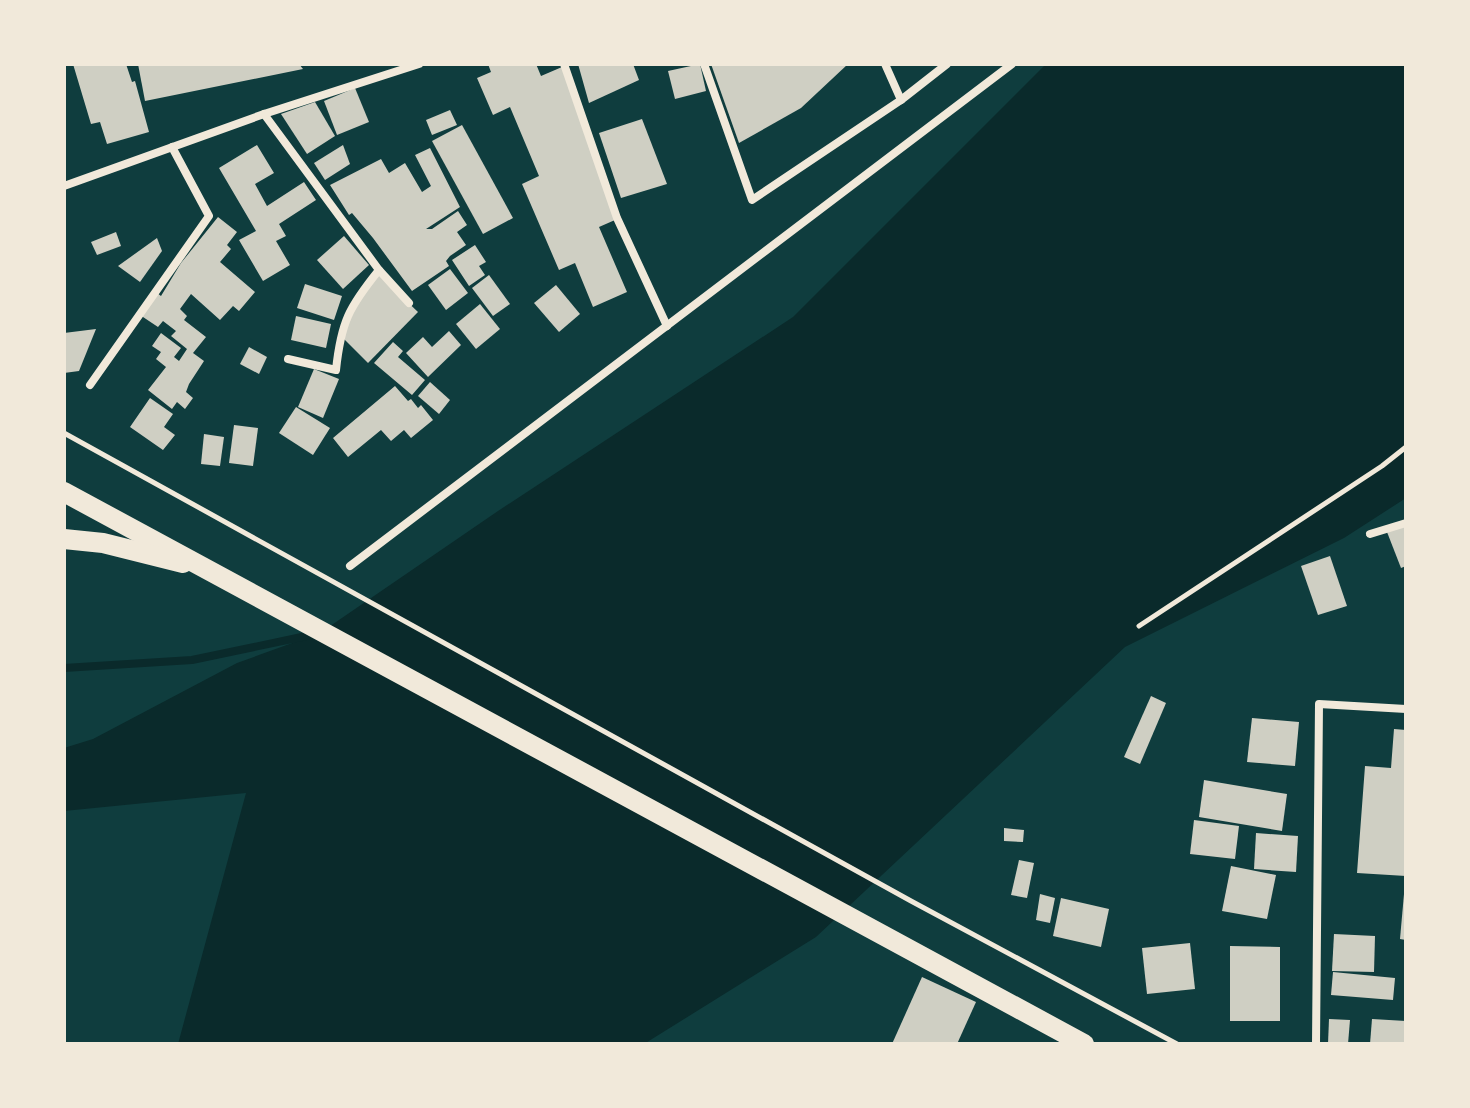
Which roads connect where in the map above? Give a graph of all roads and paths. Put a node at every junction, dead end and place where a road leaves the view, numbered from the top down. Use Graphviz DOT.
graph roads {
  1 [pos="419,64"];
  2 [pos="564,64"];
  3 [pos="704,64"];
  4 [pos="885,64"];
  5 [pos="947,64"];
  6 [pos="1012,64"];
  7 [pos="901,100"];
  8 [pos="264,114"];
  9 [pos="172,147"];
  10 [pos="64,186"];
  11 [pos="379,270"];
  12 [pos="409,303"];
  13 [pos="667,326"];
  14 [pos="288,359"];
  15 [pos="90,385"];
  16 [pos="64,433"];
  17 [pos="1406,447"];
  18 [pos="64,492"];
  19 [pos="1406,523"];
  20 [pos="1370,534"];
  21 [pos="64,539"];
  22 [pos="350,566"];
  23 [pos="210,569"];
  24 [pos="1139,626"];
  25 [pos="1406,709"];
  26 [pos="1084,1044"];
  27 [pos="1177,1044"];
  28 [pos="1316,1044"];
  1 -- 8 [label="street"];
  2 -- 13 [label="street"];
  3 -- 7 [label="street"];
  4 -- 7 [label="street"];
  5 -- 7 [label="street"];
  6 -- 13 [label="street"];
  8 -- 9 [label="street"];
  8 -- 11 [label="street"];
  9 -- 10 [label="street"];
  9 -- 15 [label="street"];
  11 -- 12 [label="street"];
  11 -- 14 [label="street"];
  13 -- 22 [label="street"];
  16 -- 27 [label="path"];
  17 -- 24 [label="path"];
  18 -- 23 [label="main road"];
  19 -- 20 [label="street"];
  21 -- 23 [label="main road"];
  23 -- 26 [label="main road"];
  25 -- 28 [label="street"];
}
